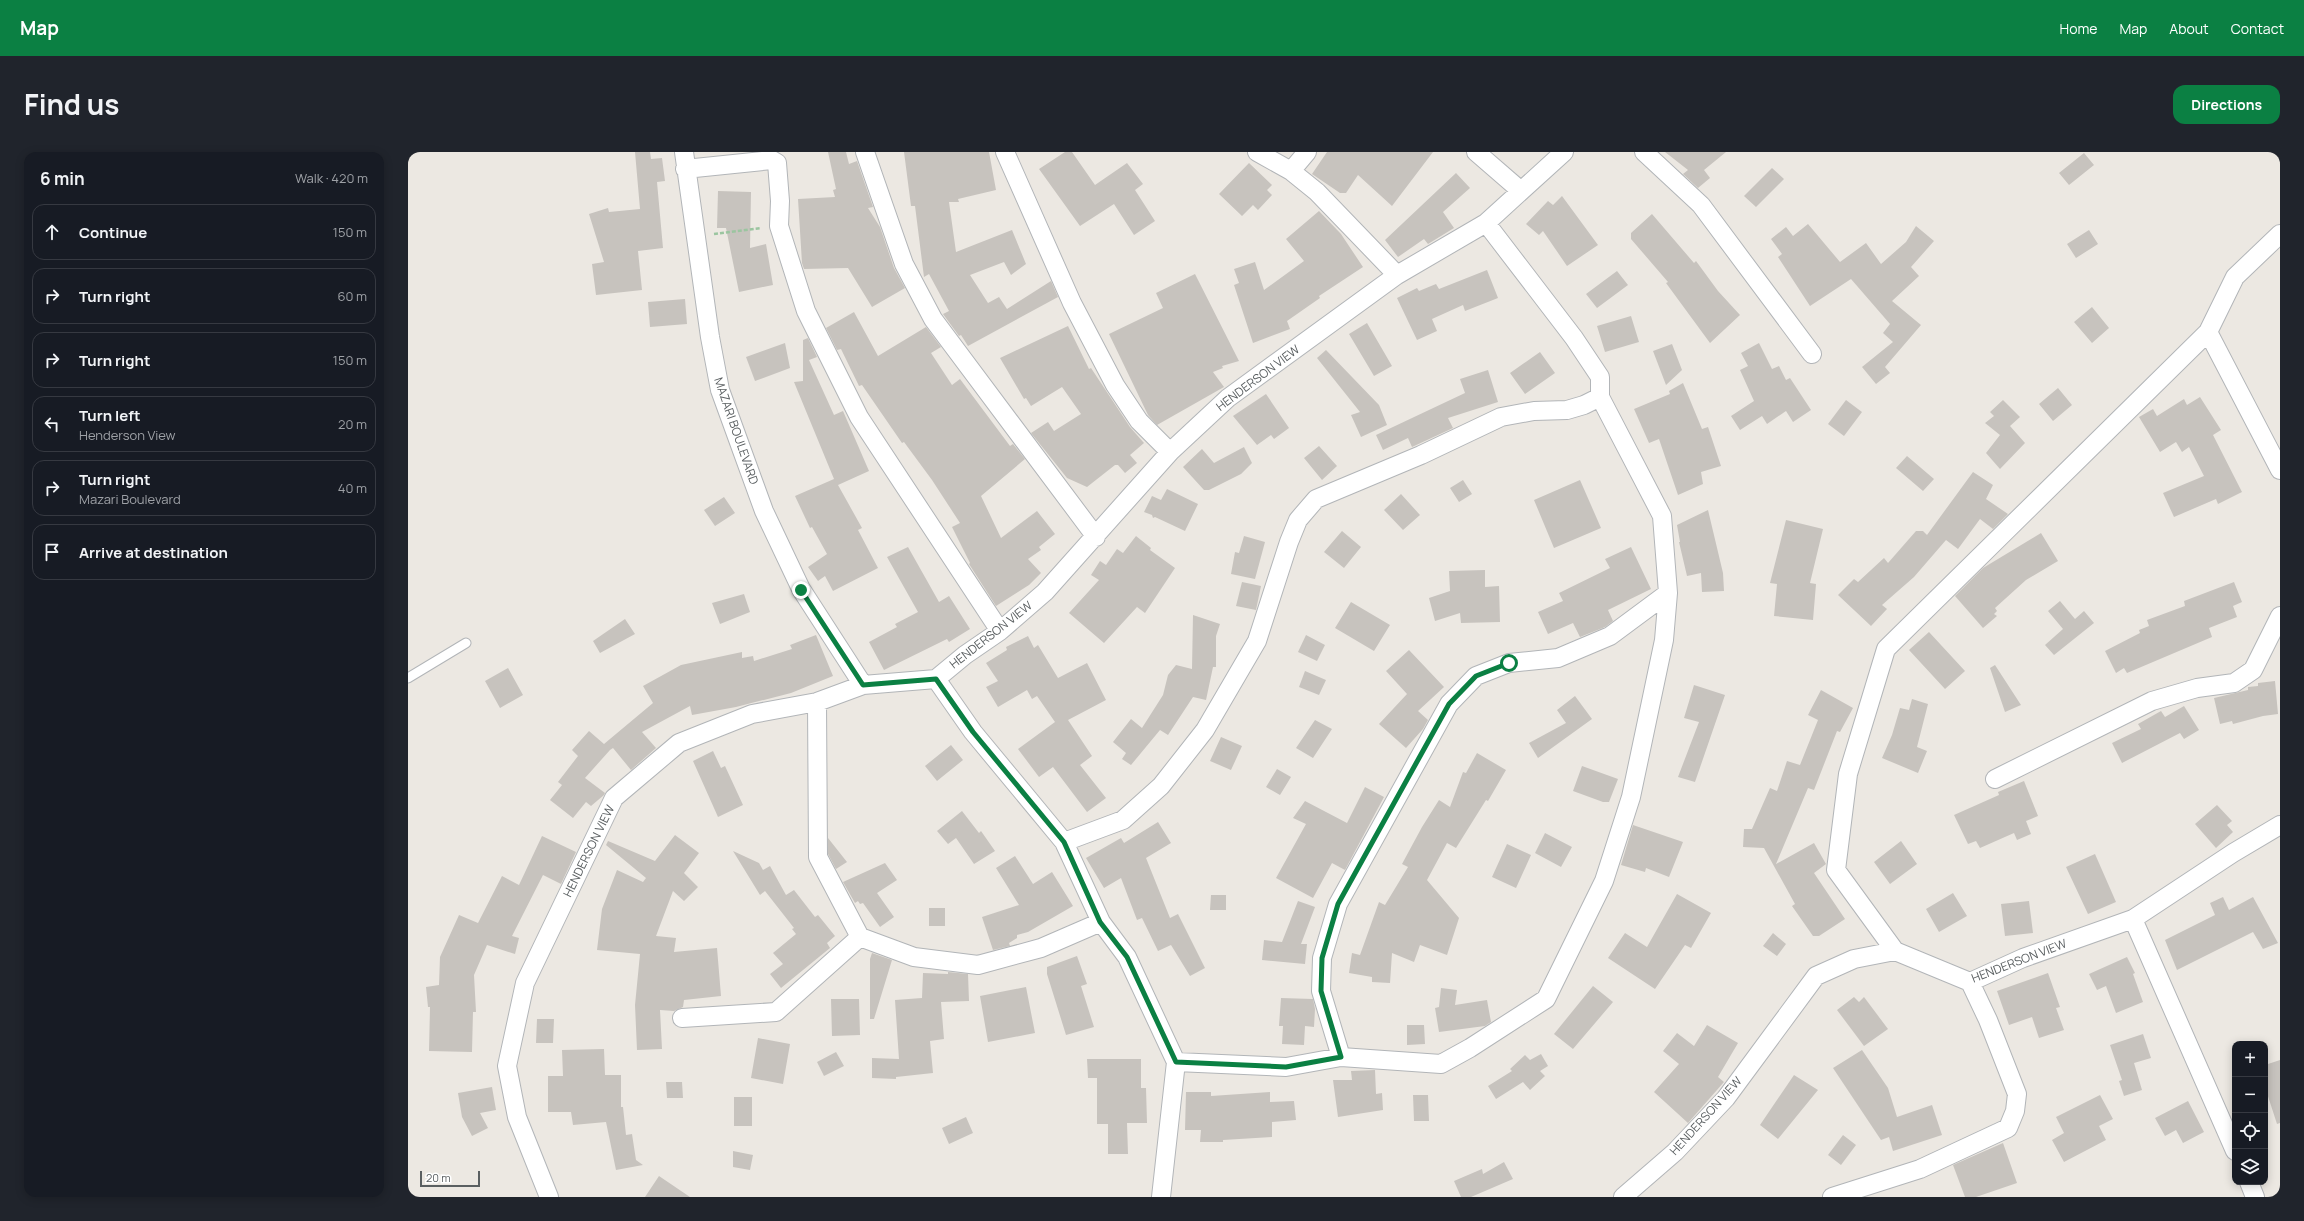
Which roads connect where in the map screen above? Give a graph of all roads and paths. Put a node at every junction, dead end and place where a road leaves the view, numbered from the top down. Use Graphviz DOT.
graph roads {
  1 [pos="865,152"];
  2 [pos="1004,152"];
  3 [pos="1257,152"];
  4 [pos="1307,152"];
  5 [pos="1476,152"];
  6 [pos="1564,152"];
  7 [pos="1644,152"];
  8 [pos="684,161"];
  9 [pos="1291,172"];
  10 [pos="1521,191"];
  11 [pos="1486,223"];
  12 [pos="779,226"];
  13 [pos="2280,234"];
  14 [pos="696,237"];
  15 [pos="1397,275"];
  16 [pos="2208,332"];
  17 [pos="1812,354"];
  18 [pos="1600,397"];
  19 [pos="1170,452"];
  20 [pos="2280,470"];
  21 [pos="1096,537"];
  22 [pos="1668,593"];
  23 [pos="2280,616"];
  24 [pos="1000,631"];
  25 [pos="466,643"];
  26 [pos="408,678"];
  27 [pos="936,679"];
  28 [pos="863,685"];
  29 [pos="817,702"];
  30 [pos="1995,779"];
  31 [pos="2280,825"];
  32 [pos="1064,842"];
  33 [pos="2133,919"];
  34 [pos="1100,922"];
  35 [pos="860,938"];
  36 [pos="1894,951"];
  37 [pos="1970,982"];
  38 [pos="682,1018"];
  39 [pos="1341,1057"];
  40 [pos="1176,1062"];
  41 [pos="2234,1149"];
  42 [pos="2250,1185"];
  43 [pos="549,1197"];
  44 [pos="1161,1197"];
  45 [pos="1623,1197"];
  46 [pos="1832,1197"];
  47 [pos="2255,1197"];
  1 -- 21 [label="street"];
  2 -- 19 [label="street"];
  3 -- 9 [label="street"];
  4 -- 9 [label="street"];
  5 -- 10 [label="street"];
  6 -- 10 [label="street, HENDERSON VIEW"];
  7 -- 17 [label="street"];
  8 -- 12 [label="street"];
  8 -- 14 [label="street, MAZARI BOULEVARD"];
  9 -- 15 [label="street"];
  10 -- 11 [label="street, HENDERSON VIEW"];
  11 -- 15 [label="street, HENDERSON VIEW"];
  11 -- 18 [label="street"];
  12 -- 14 [label="path"];
  12 -- 24 [label="street"];
  13 -- 16 [label="street"];
  14 -- 28 [label="street, MAZARI BOULEVARD"];
  15 -- 19 [label="street, HENDERSON VIEW"];
  16 -- 20 [label="street"];
  16 -- 36 [label="street"];
  18 -- 22 [label="street"];
  18 -- 32 [label="street"];
  19 -- 21 [label="street, HENDERSON VIEW"];
  21 -- 24 [label="street, HENDERSON VIEW"];
  22 -- 39 [label="street"];
  22 -- 39 [label="street"];
  23 -- 30 [label="street"];
  24 -- 27 [label="street, HENDERSON VIEW"];
  25 -- 26 [label="lane"];
  27 -- 28 [label="street, HENDERSON VIEW"];
  27 -- 32 [label="street"];
  28 -- 29 [label="street, HENDERSON VIEW"];
  29 -- 35 [label="street"];
  29 -- 43 [label="street, HENDERSON VIEW"];
  31 -- 33 [label="street, HENDERSON VIEW"];
  32 -- 34 [label="street"];
  33 -- 37 [label="street, HENDERSON VIEW"];
  33 -- 41 [label="street"];
  34 -- 35 [label="street"];
  34 -- 40 [label="street"];
  35 -- 38 [label="street"];
  36 -- 37 [label="street, HENDERSON VIEW"];
  36 -- 45 [label="street, HENDERSON VIEW"];
  37 -- 46 [label="street"];
  39 -- 40 [label="street"];
  40 -- 44 [label="street"];
  42 -- 47 [label="street"];
}
